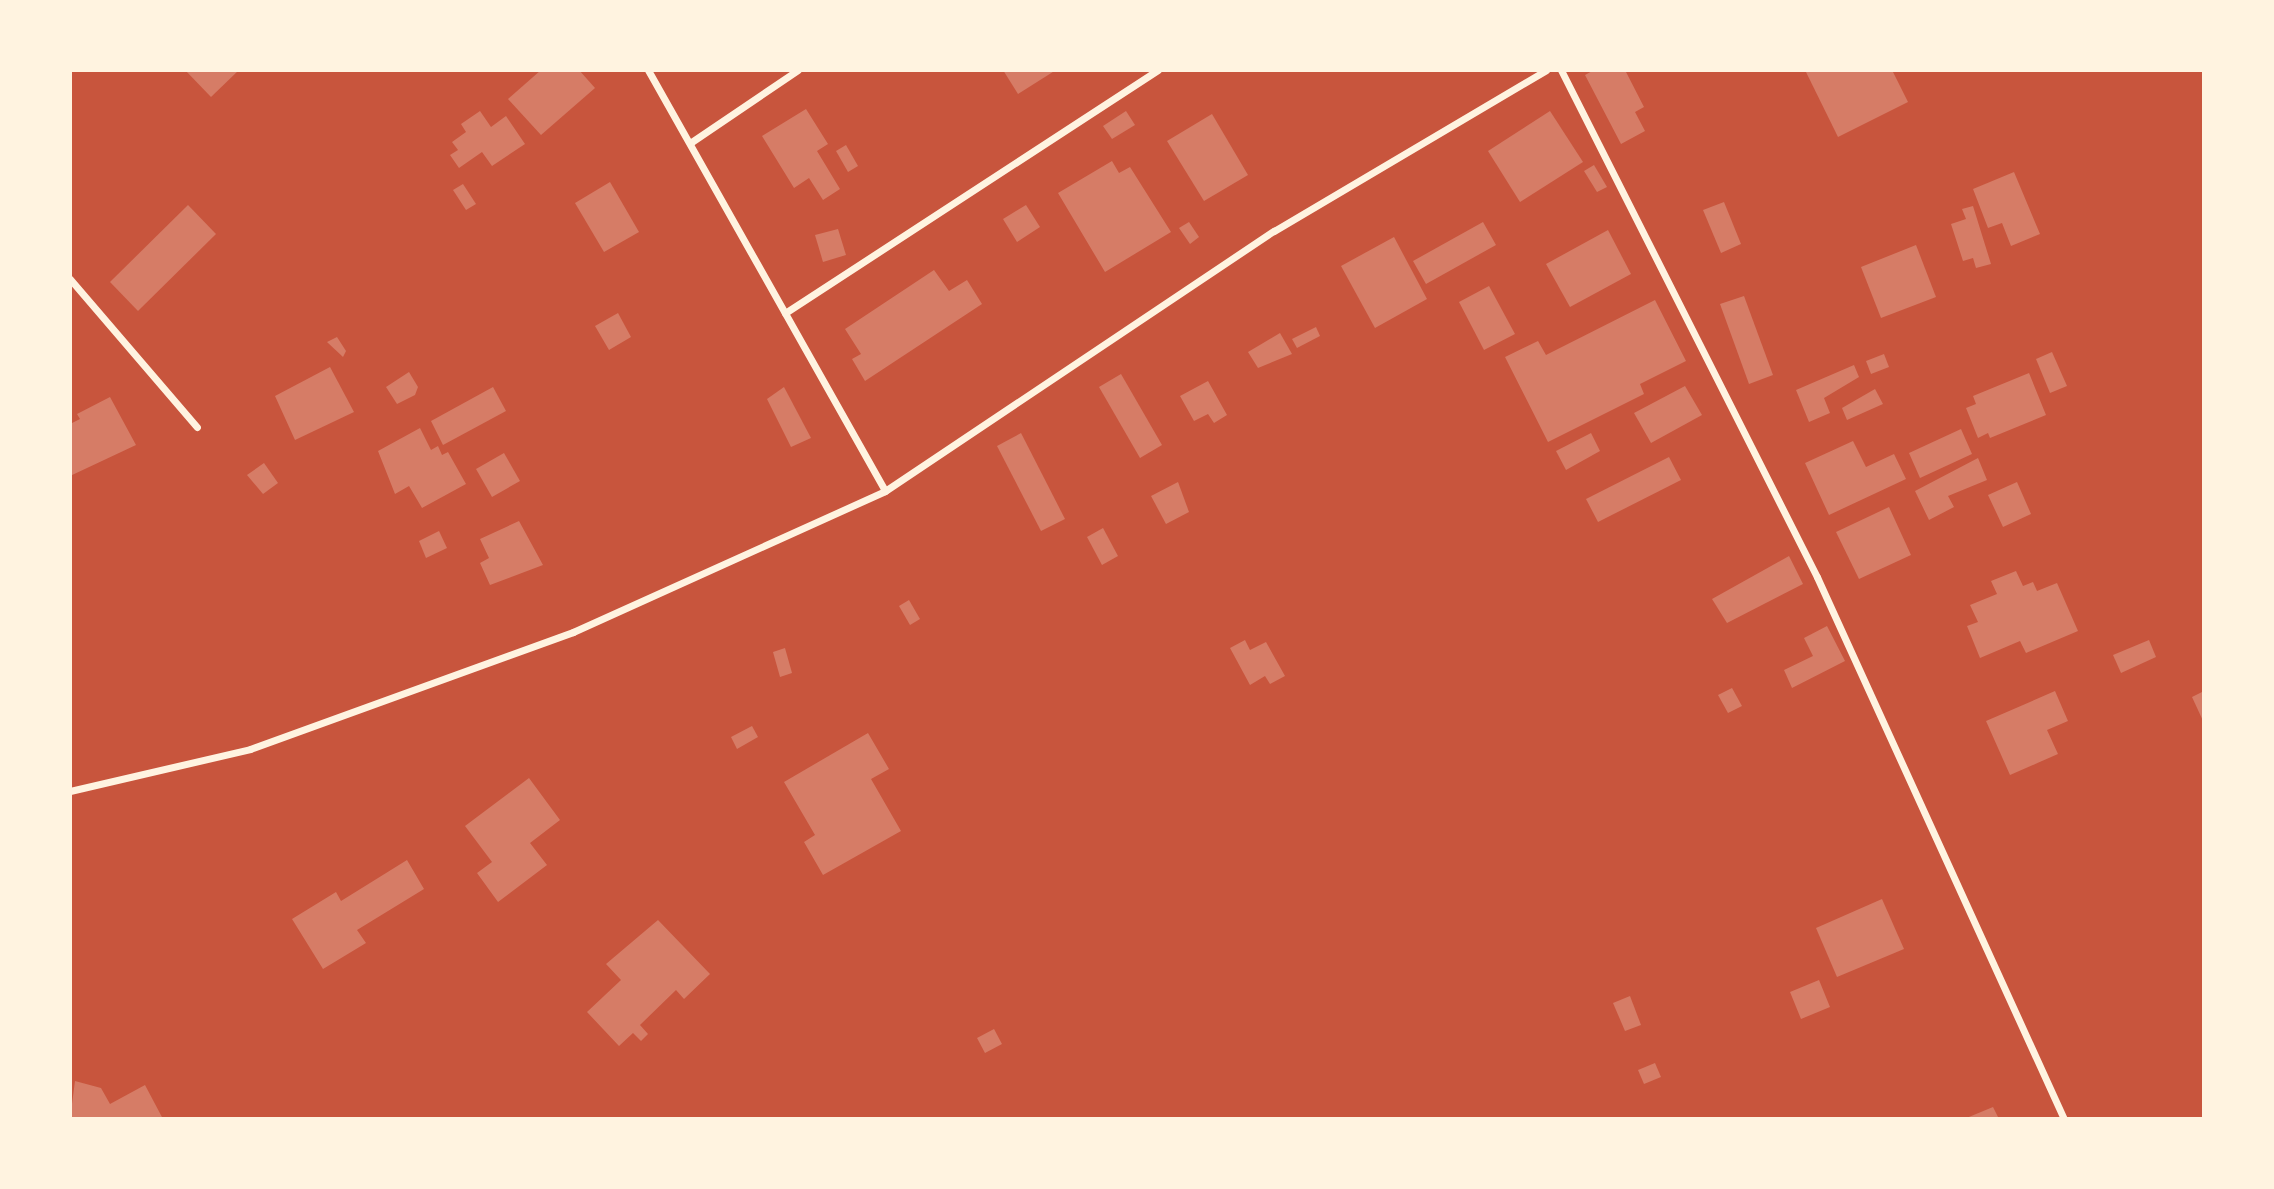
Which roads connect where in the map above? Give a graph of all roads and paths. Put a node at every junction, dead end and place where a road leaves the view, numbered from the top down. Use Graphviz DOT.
graph roads {
  1 [pos="648,70"];
  2 [pos="798,70"];
  3 [pos="1158,70"];
  4 [pos="1546,70"];
  5 [pos="1561,70"];
  6 [pos="690,143"];
  7 [pos="70,279"];
  8 [pos="785,313"];
  9 [pos="197,427"];
  10 [pos="885,491"];
  11 [pos="70,791"];
  12 [pos="2064,1119"];
  1 -- 6 [label="street"];
  2 -- 6 [label="street"];
  3 -- 8 [label="street"];
  4 -- 10 [label="street"];
  5 -- 12 [label="street"];
  6 -- 8 [label="street"];
  7 -- 9 [label="street"];
  8 -- 10 [label="street"];
  10 -- 11 [label="street"];
}
